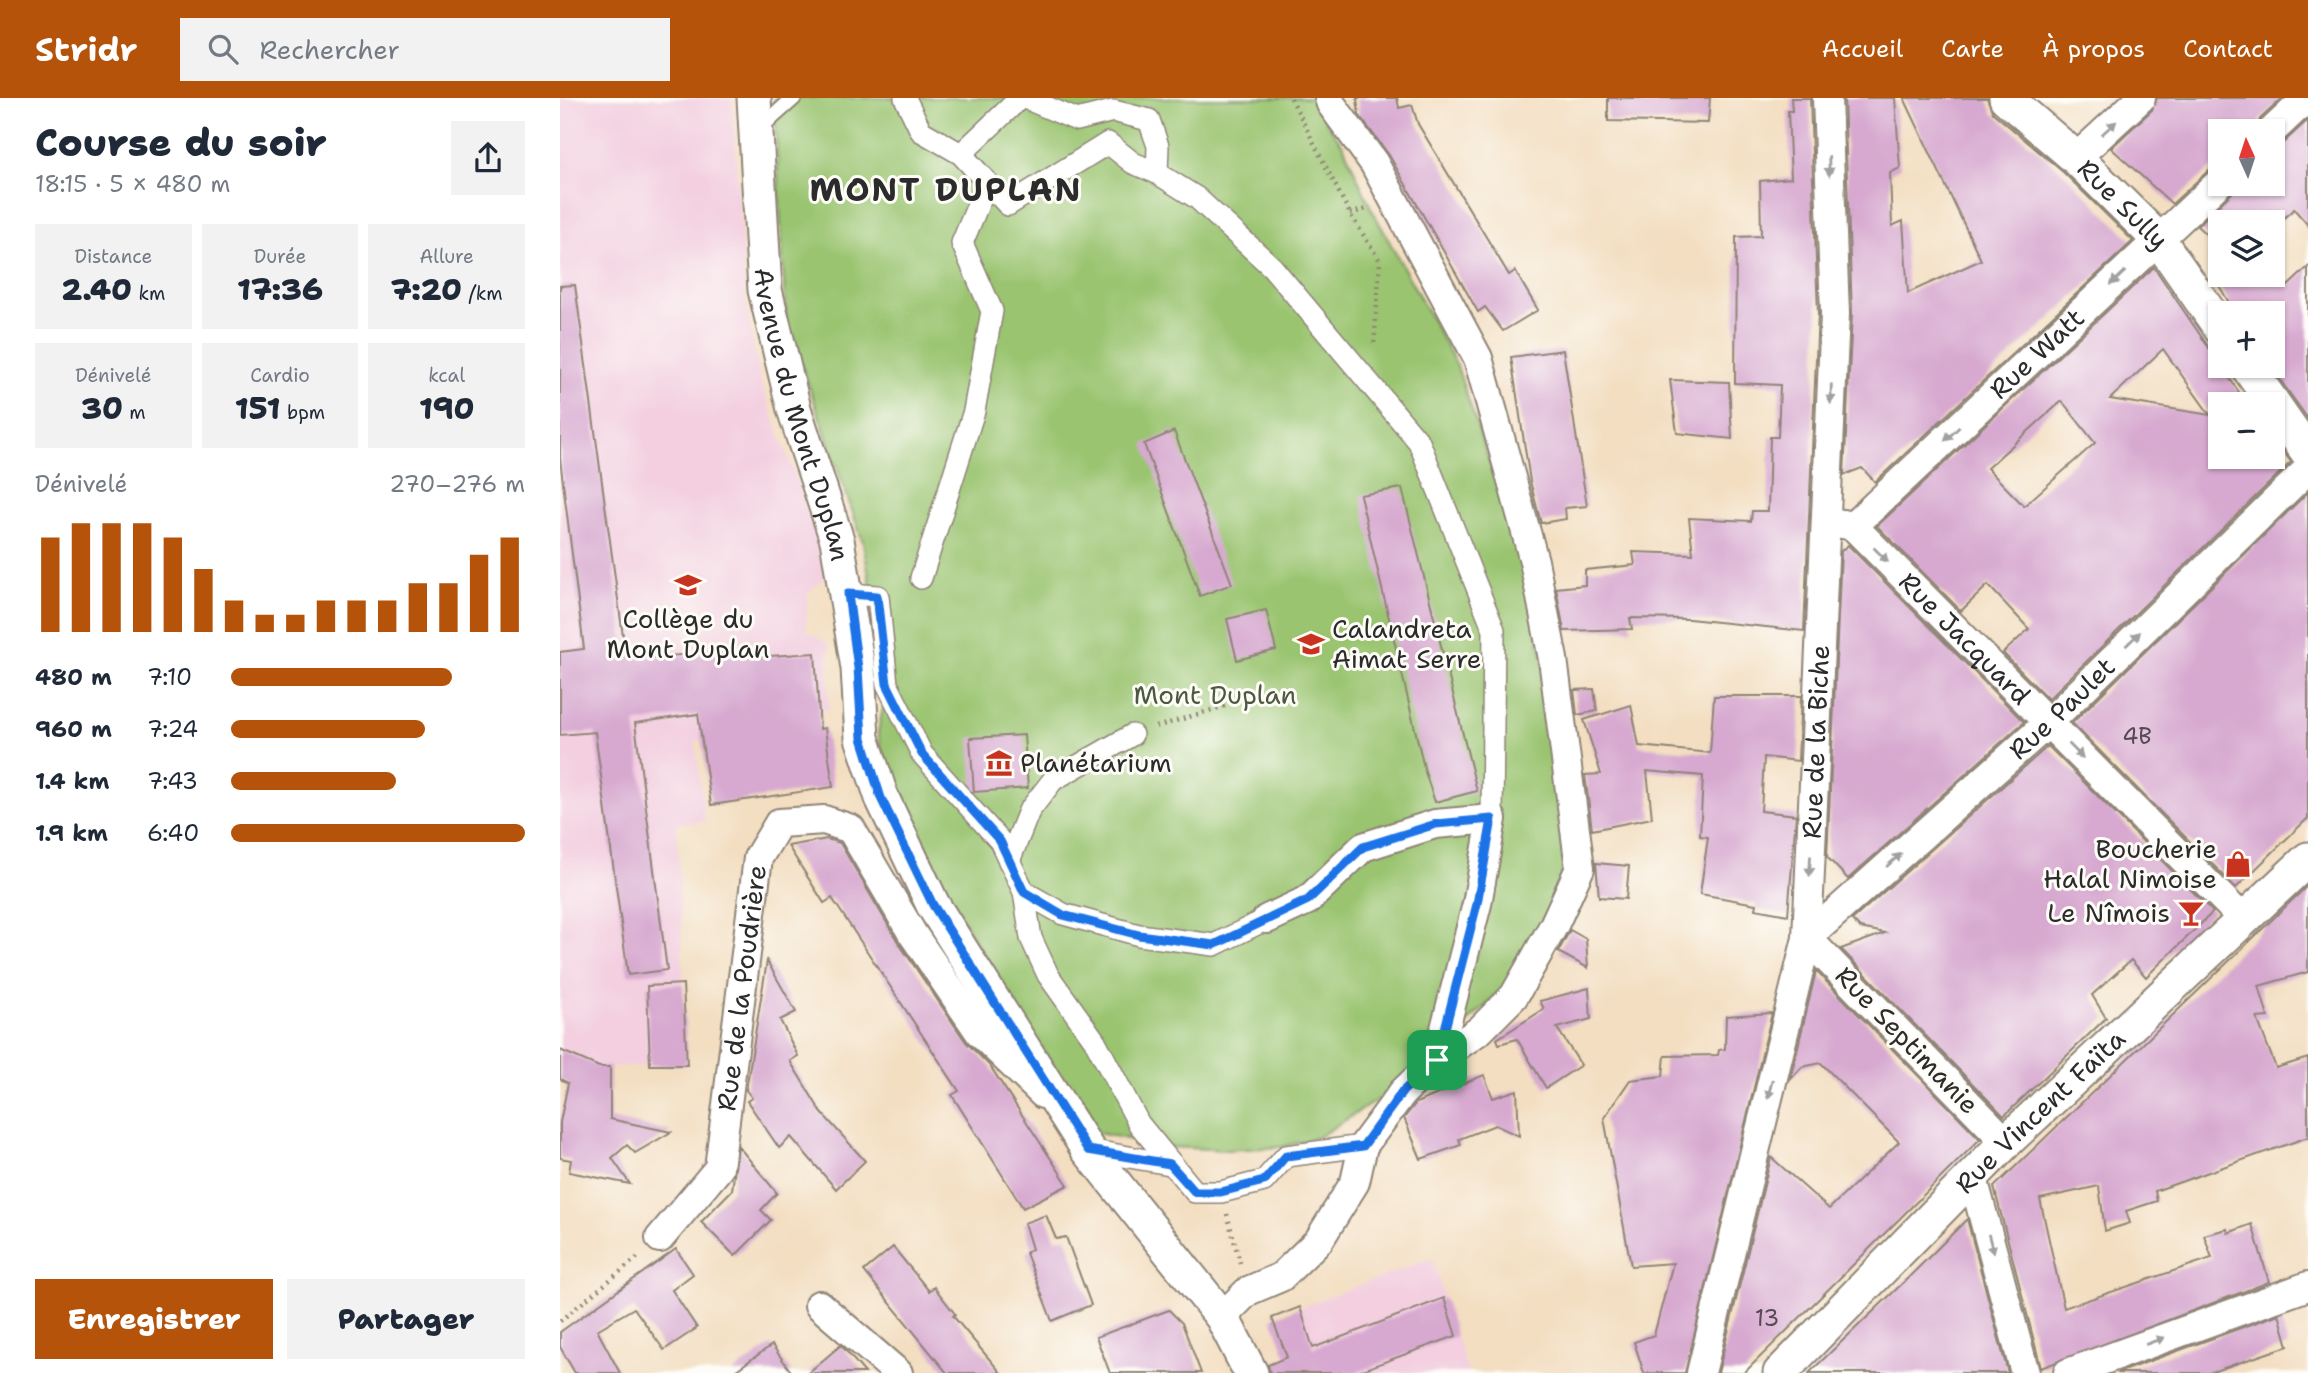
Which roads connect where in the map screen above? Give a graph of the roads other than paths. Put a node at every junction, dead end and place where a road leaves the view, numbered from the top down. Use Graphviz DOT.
graph roads {
  1 [pos="754,98"];
  2 [pos="794,98"];
  3 [pos="905,98"];
  4 [pos="1020,98"];
  5 [pos="1025,98"];
  6 [pos="1329,98"];
  7 [pos="1827,98"];
  8 [pos="2006,98"];
  9 [pos="2141,98"];
  10 [pos="2307,98"];
  11 [pos="2285,119"];
  12 [pos="757,131"];
  13 [pos="961,154"];
  14 [pos="2076,158"];
  15 [pos="1157,173"];
  16 [pos="987,183"];
  17 [pos="2208,193"];
  18 [pos="2159,240"];
  19 [pos="2208,310"];
  20 [pos="2255,378"];
  21 [pos="2308,453"];
  22 [pos="2308,469"];
  23 [pos="1826,521"];
  24 [pos="1853,526"];
  25 [pos="920,578"];
  26 [pos="848,594"];
  27 [pos="2048,723"];
  28 [pos="1132,735"];
  29 [pos="1492,819"];
  30 [pos="2308,859"];
  31 [pos="1009,861"];
  32 [pos="1024,892"];
  33 [pos="1267,919"];
  34 [pos="2243,919"];
  35 [pos="1807,938"];
  36 [pos="1437,1060"];
  37 [pos="1067,1117"];
  38 [pos="2006,1142"];
  39 [pos="1363,1146"];
  40 [pos="1088,1150"];
  41 [pos="1170,1164"];
  42 [pos="1973,1178"];
  43 [pos="660,1238"];
  44 [pos="2308,1286"];
  45 [pos="819,1305"];
  46 [pos="1222,1317"];
  47 [pos="2083,1370"];
  48 [pos="898,1373"];
  49 [pos="1251,1373"];
  50 [pos="1701,1373"];
  51 [pos="1780,1373"];
  52 [pos="2025,1373"];
  1 -- 12 [label="street, Avenue du Mont Duplan"];
  2 -- 12 [label="lane"];
  3 -- 13 [label="street"];
  4 -- 13 [label="street"];
  5 -- 15 [label="street"];
  6 -- 36 [label="street"];
  7 -- 23 [label="street, Rue de la Biche, one-way"];
  8 -- 14 [label="street, Rue Sully"];
  14 -- 9 [label="street, one-way"];
  10 -- 11 [label="street"];
  12 -- 26 [label="street, Avenue du Mont Duplan"];
  13 -- 16 [label="street"];
  14 -- 18 [label="street, Rue Sully"];
  15 -- 16 [label="street"];
  15 -- 29 [label="street"];
  16 -- 25 [label="street"];
  17 -- 18 [label="street, Rue Watt"];
  18 -- 19 [label="street, Rue Sully"];
  18 -- 24 [label="street, Rue Watt, one-way"];
  20 -- 21 [label="street"];
  27 -- 22 [label="street, Rue Paulet, one-way"];
  23 -- 24 [label="street"];
  23 -- 35 [label="street, Rue de la Biche, one-way"];
  24 -- 27 [label="street, Rue Jacquard, one-way"];
  26 -- 31 [label="street"];
  26 -- 37 [label="street, Avenue du Mont Duplan"];
  27 -- 34 [label="street, Rue Jacquard, one-way"];
  35 -- 27 [label="street, Rue Paulet, one-way"];
  28 -- 31 [label="street"];
  29 -- 33 [label="street"];
  29 -- 36 [label="street"];
  30 -- 34 [label="street, Rue Vincent Faïta"];
  31 -- 32 [label="street"];
  32 -- 33 [label="street"];
  32 -- 41 [label="street"];
  34 -- 38 [label="street, Rue Vincent Faïta"];
  35 -- 38 [label="street, Rue Septimanie"];
  35 -- 50 [label="street, Rue de la Biche, one-way"];
  36 -- 39 [label="street"];
  37 -- 40 [label="street, Avenue du Mont Duplan"];
  37 -- 43 [label="street, Rue de la Poudrière"];
  38 -- 42 [label="street, Rue Vincent Faïta"];
  39 -- 41 [label="street"];
  39 -- 46 [label="street"];
  40 -- 41 [label="street"];
  40 -- 46 [label="street, Avenue du Mont Duplan"];
  42 -- 51 [label="street, Rue Vincent Faïta"];
  42 -- 52 [label="street, one-way"];
  47 -- 44 [label="street, one-way"];
  45 -- 48 [label="street"];
  46 -- 49 [label="street, Avenue du Mont Duplan"];
}
